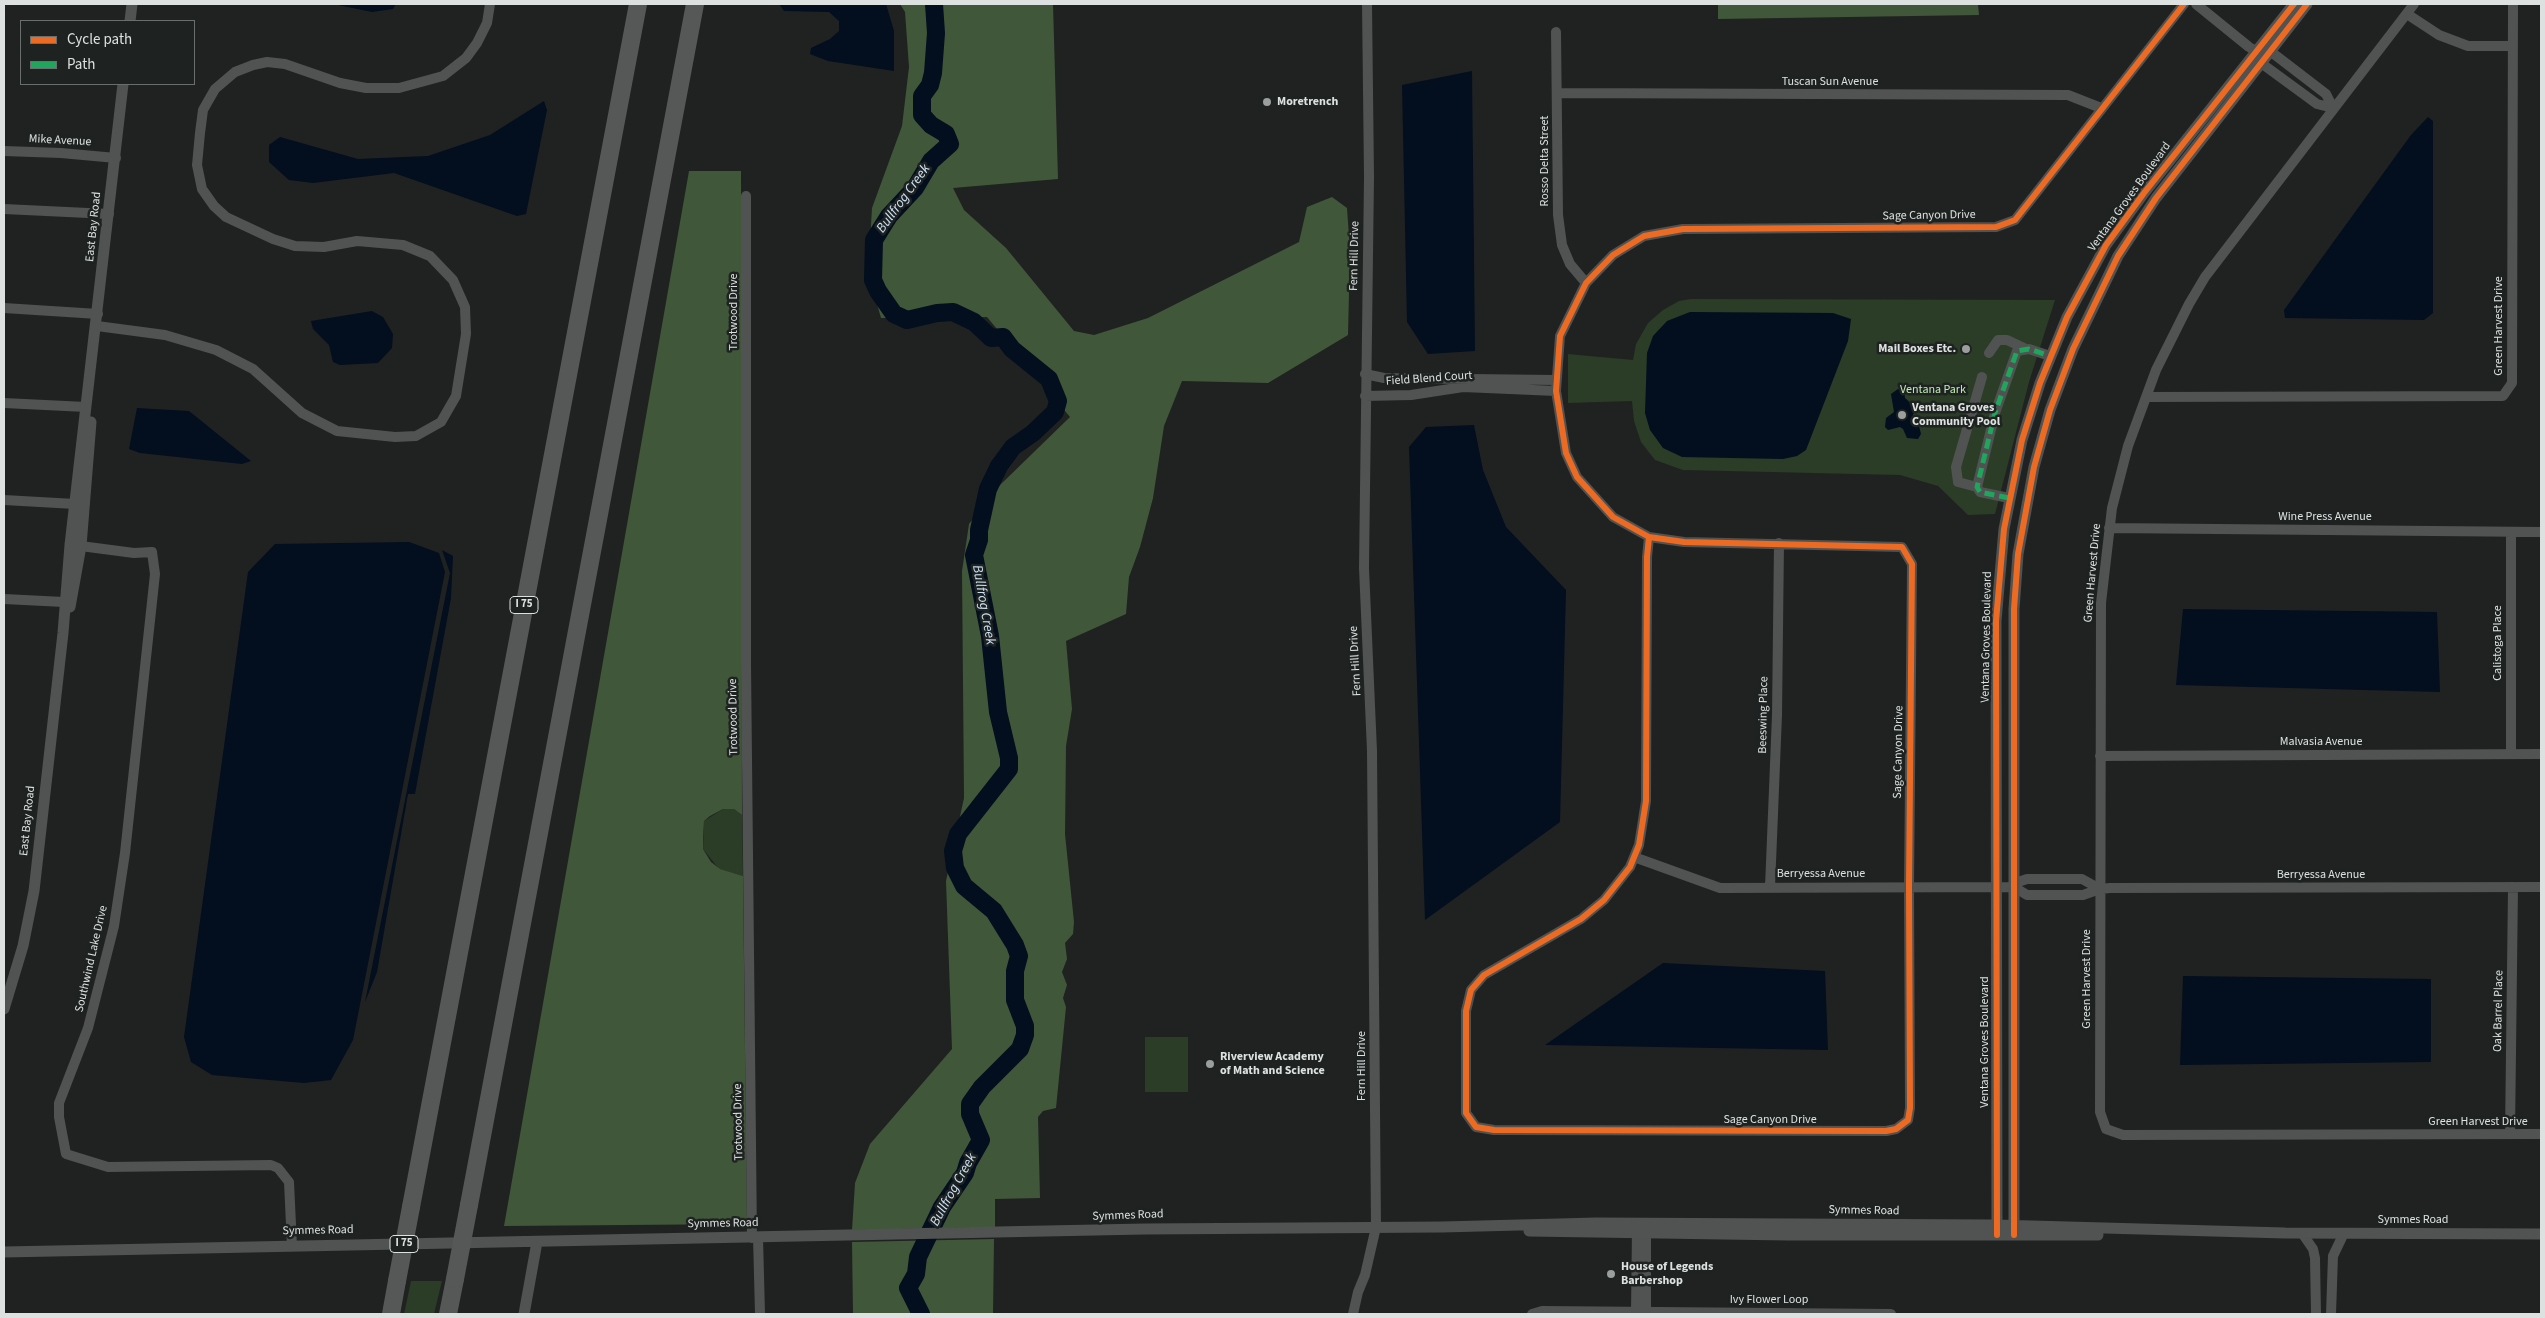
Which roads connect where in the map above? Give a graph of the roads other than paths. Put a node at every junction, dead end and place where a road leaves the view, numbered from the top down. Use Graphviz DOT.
graph roads {
  1 [pos="132,4"];
  2 [pos="490,4"];
  3 [pos="638,4"];
  4 [pos="695,4"];
  5 [pos="1368,4"];
  6 [pos="2184,4"];
  7 [pos="2196,4"];
  8 [pos="2294,4"];
  9 [pos="2307,4"];
  10 [pos="2414,4"];
  11 [pos="2513,4"];
  12 [pos="2407,14"];
  13 [pos="130,20"];
  14 [pos="1556,32"];
  15 [pos="2512,46"];
  16 [pos="2256,52"];
  17 [pos="2270,52"];
  18 [pos="2261,63"];
  19 [pos="123,85"];
  20 [pos="1557,93"];
  21 [pos="2101,108"];
  22 [pos="2333,108"];
  23 [pos="4,151"];
  24 [pos="116,158"];
  25 [pos="746,196"];
  26 [pos="4,209"];
  27 [pos="110,214"];
  28 [pos="1586,283"];
  29 [pos="4,308"];
  30 [pos="98,314"];
  31 [pos="97,326"];
  32 [pos="2024,348"];
  33 [pos="1989,353"];
  34 [pos="2050,356"];
  35 [pos="2069,358"];
  36 [pos="92,372"];
  37 [pos="1365,374"];
  38 [pos="1982,377"];
  39 [pos="1556,380"];
  40 [pos="1556,391"];
  41 [pos="1364,396"];
  42 [pos="2146,397"];
  43 [pos="4,403"];
  44 [pos="86,406"];
  45 [pos="1977,487"];
  46 [pos="2009,498"];
  47 [pos="4,500"];
  48 [pos="75,504"];
  49 [pos="2109,528"];
  50 [pos="2511,532"];
  51 [pos="2541,532"];
  52 [pos="1649,537"];
  53 [pos="2021,539"];
  54 [pos="1779,542"];
  55 [pos="75,546"];
  56 [pos="4,599"];
  57 [pos="64,602"];
  58 [pos="63,632"];
  59 [pos="2511,754"];
  60 [pos="2541,754"];
  61 [pos="2100,756"];
  62 [pos="1634,857"];
  63 [pos="1909,886"];
  64 [pos="1770,887"];
  65 [pos="1997,887"];
  66 [pos="2014,887"];
  67 [pos="2513,887"];
  68 [pos="2541,887"];
  69 [pos="2100,889"];
  70 [pos="4,1010"];
  71 [pos="2510,1134"];
  72 [pos="2541,1134"];
  73 [pos="1376,1227"];
  74 [pos="1641,1229"];
  75 [pos="1997,1230"];
  76 [pos="2014,1230"];
  77 [pos="2302,1233"];
  78 [pos="2344,1233"];
  79 [pos="2541,1234"];
  80 [pos="755,1238"];
  81 [pos="537,1242"];
  82 [pos="292,1246"];
  83 [pos="4,1252"];
  84 [pos="1641,1311"];
  85 [pos="391,1314"];
  86 [pos="448,1314"];
  87 [pos="524,1314"];
  88 [pos="760,1314"];
  89 [pos="1353,1314"];
  90 [pos="1532,1314"];
  91 [pos="1891,1314"];
  92 [pos="2316,1314"];
  93 [pos="2331,1314"];
  1 -- 13 [label="street"];
  2 -- 31 [label="street"];
  3 -- 85 [label="highway, I 75, bridge"];
  4 -- 86 [label="highway, bridge"];
  5 -- 37 [label="street, Fern Hill Drive"];
  6 -- 21 [label="street, Sage Canyon Drive"];
  7 -- 16 [label="street"];
  8 -- 16 [label="street, Ventana Groves Boulevard"];
  9 -- 17 [label="street, Ventana Groves Boulevard"];
  10 -- 12 [label="street, Green Harvest Drive"];
  11 -- 15 [label="street, Green Harvest Drive"];
  12 -- 15 [label="street"];
  12 -- 22 [label="street, Green Harvest Drive"];
  14 -- 20 [label="street, Rosso Delta Street"];
  15 -- 42 [label="street, Green Harvest Drive"];
  16 -- 17 [label="street"];
  16 -- 18 [label="street"];
  16 -- 34 [label="street, Ventana Groves Boulevard"];
  17 -- 18 [label="street, Ventana Groves Boulevard"];
  17 -- 22 [label="street"];
  18 -- 22 [label="street"];
  18 -- 35 [label="street, Ventana Groves Boulevard"];
  19 -- 24 [label="street, East Bay Road"];
  20 -- 21 [label="street, Tuscan Sun Avenue"];
  20 -- 28 [label="street, Rosso Delta Street"];
  21 -- 28 [label="street, Sage Canyon Drive"];
  22 -- 42 [label="street, Green Harvest Drive"];
  23 -- 24 [label="street, Mike Avenue"];
  24 -- 27 [label="street, East Bay Road"];
  25 -- 80 [label="street, Trotwood Drive"];
  26 -- 27 [label="street"];
  27 -- 30 [label="street, East Bay Road"];
  28 -- 39 [label="street, Sage Canyon Drive"];
  29 -- 30 [label="street"];
  30 -- 31 [label="street, East Bay Road"];
  31 -- 36 [label="street, East Bay Road"];
  32 -- 33 [label="street"];
  32 -- 34 [label="street"];
  32 -- 45 [label="street"];
  34 -- 35 [label="street"];
  34 -- 46 [label="street, Ventana Groves Boulevard"];
  35 -- 53 [label="street, Ventana Groves Boulevard"];
  36 -- 44 [label="street, East Bay Road"];
  36 -- 55 [label="street, East Bay Road"];
  37 -- 39 [label="street, Field Blend Court"];
  37 -- 41 [label="street, Fern Hill Drive"];
  38 -- 45 [label="street"];
  39 -- 40 [label="street, Sage Canyon Drive"];
  40 -- 41 [label="street, Field Blend Court"];
  40 -- 52 [label="street, Sage Canyon Drive"];
  41 -- 73 [label="street, Fern Hill Drive"];
  42 -- 49 [label="street, Green Harvest Drive"];
  43 -- 44 [label="street"];
  44 -- 48 [label="street, East Bay Road"];
  45 -- 46 [label="street"];
  46 -- 53 [label="street"];
  46 -- 65 [label="street, Ventana Groves Boulevard"];
  47 -- 48 [label="street"];
  48 -- 55 [label="street, East Bay Road"];
  49 -- 50 [label="street, Wine Press Avenue"];
  49 -- 61 [label="street, Green Harvest Drive"];
  50 -- 51 [label="street, Wine Press Avenue"];
  50 -- 59 [label="street, Calistoga Place"];
  52 -- 54 [label="street, Sage Canyon Drive"];
  52 -- 62 [label="street, Sage Canyon Drive"];
  53 -- 66 [label="street, Ventana Groves Boulevard"];
  54 -- 63 [label="street, Sage Canyon Drive"];
  54 -- 64 [label="street, Beeswing Place"];
  55 -- 57 [label="street, East Bay Road"];
  55 -- 58 [label="street, East Bay Road"];
  55 -- 82 [label="street, Southwind Lake Drive"];
  56 -- 57 [label="street"];
  57 -- 58 [label="street, East Bay Road"];
  58 -- 70 [label="street, East Bay Road"];
  59 -- 60 [label="street, Malvasia Avenue"];
  59 -- 61 [label="street, Malvasia Avenue"];
  61 -- 69 [label="street, Green Harvest Drive"];
  62 -- 63 [label="street, Sage Canyon Drive"];
  62 -- 64 [label="street, Berryessa Avenue"];
  63 -- 64 [label="street, Berryessa Avenue"];
  63 -- 65 [label="street, Berryessa Avenue"];
  65 -- 66 [label="street, Berryessa Avenue"];
  65 -- 75 [label="street, Ventana Groves Boulevard"];
  66 -- 69 [label="street, Berryessa Avenue"];
  66 -- 69 [label="street, Berryessa Avenue"];
  66 -- 76 [label="street, Ventana Groves Boulevard"];
  67 -- 68 [label="street, Berryessa Avenue"];
  67 -- 69 [label="street, Berryessa Avenue"];
  67 -- 71 [label="street, Oak Barrel Place"];
  69 -- 71 [label="street, Green Harvest Drive"];
  71 -- 72 [label="street, Green Harvest Drive"];
  73 -- 74 [label="street, Symmes Road"];
  73 -- 80 [label="street, Symmes Road"];
  73 -- 89 [label="street, Fern Hill Drive"];
  74 -- 75 [label="street, Symmes Road"];
  74 -- 84 [label="street"];
  75 -- 76 [label="street, Symmes Road"];
  76 -- 77 [label="street, Symmes Road"];
  77 -- 78 [label="street, Symmes Road"];
  77 -- 92 [label="street"];
  78 -- 79 [label="street, Symmes Road"];
  78 -- 93 [label="street"];
  80 -- 81 [label="street, Symmes Road"];
  80 -- 88 [label="street, Trotwood Drive"];
  81 -- 82 [label="street, Symmes Road"];
  81 -- 87 [label="street"];
  82 -- 83 [label="street, Symmes Road"];
  84 -- 90 [label="street, Ivy Flower Loop"];
  84 -- 91 [label="street, Ivy Flower Loop"];
}
